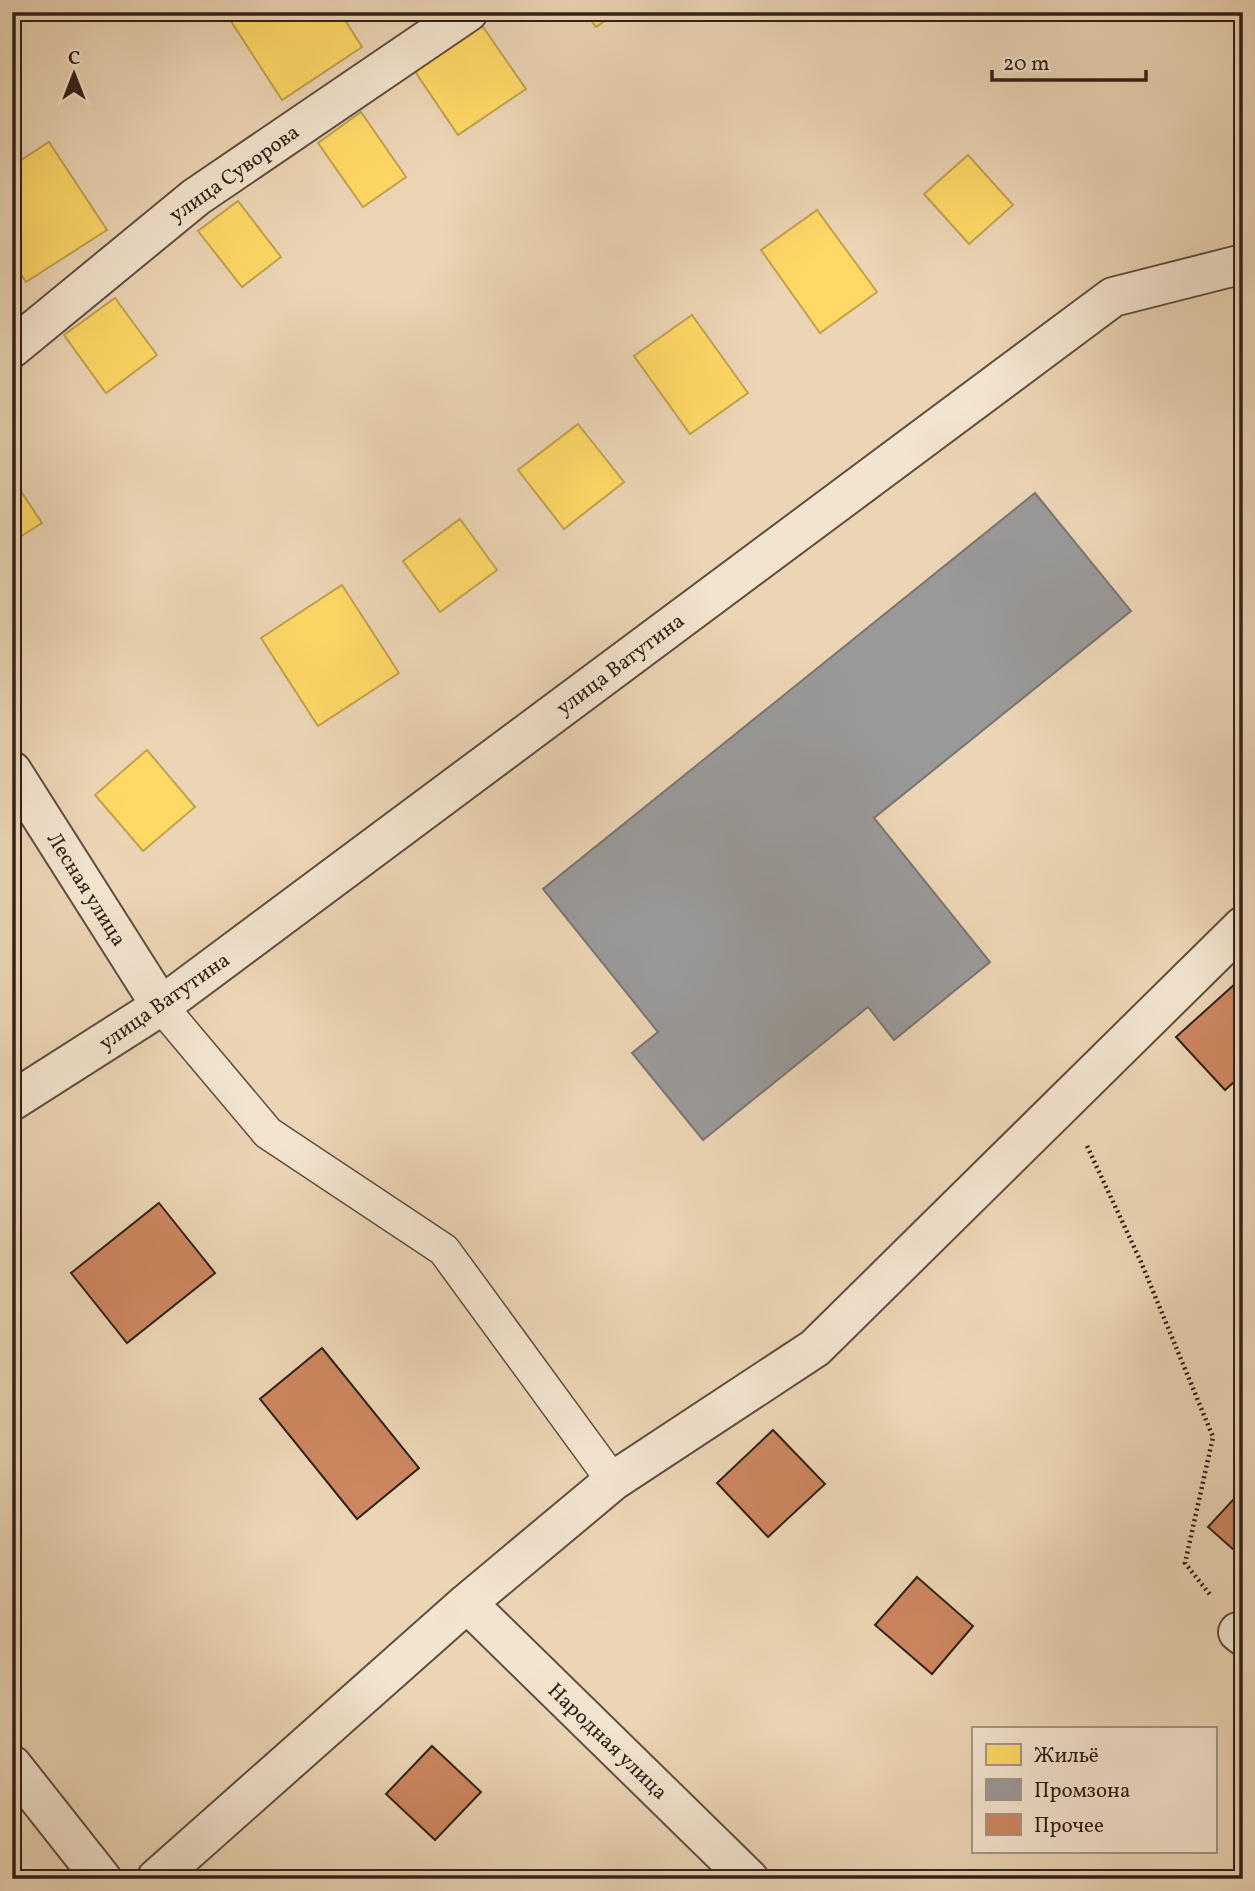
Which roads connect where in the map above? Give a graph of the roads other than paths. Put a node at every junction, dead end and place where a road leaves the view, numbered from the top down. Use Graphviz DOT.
graph roads {
  1 [pos="468,12"];
  2 [pos="1243,264"];
  3 [pos="12,348"];
  4 [pos="12,771"];
  5 [pos="1243,926"];
  6 [pos="161,1006"];
  7 [pos="12,1101"];
  8 [pos="613,1481"];
  9 [pos="467,1603"];
  10 [pos="12,1765"];
  11 [pos="102,1879"];
  12 [pos="156,1879"];
  13 [pos="749,1879"];
  1 -- 3 [label="street, улица Суворова"];
  2 -- 6 [label="street, улица Ватутина"];
  4 -- 6 [label="street, Лесная улица"];
  5 -- 8 [label="street"];
  6 -- 7 [label="street, улица Ватутина"];
  6 -- 8 [label="lane"];
  8 -- 9 [label="street"];
  9 -- 12 [label="street"];
  9 -- 13 [label="street, Народная улица"];
  10 -- 11 [label="street"];
}
